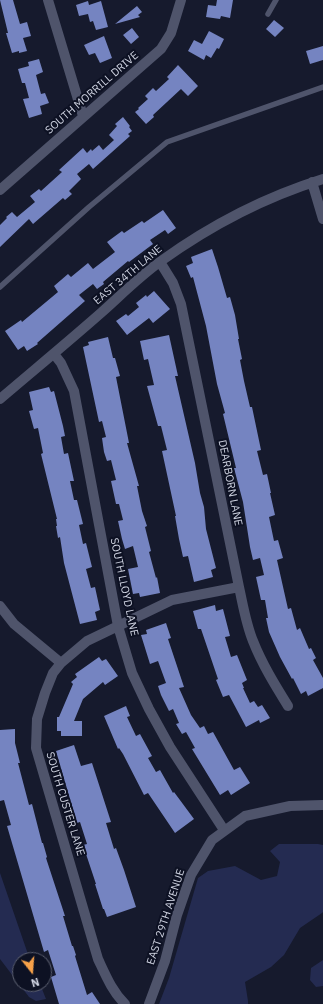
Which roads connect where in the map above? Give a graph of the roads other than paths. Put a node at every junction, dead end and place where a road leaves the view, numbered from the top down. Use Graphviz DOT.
graph roads {
  1 [pos="48,0"];
  2 [pos="181,0"];
  3 [pos="276,0"];
  4 [pos="268,14"];
  5 [pos="323,87"];
  6 [pos="83,116"];
  7 [pos="323,178"];
  8 [pos="312,182"];
  9 [pos="0,190"];
  10 [pos="323,219"];
  11 [pos="160,262"];
  12 [pos="0,287"];
  13 [pos="54,354"];
  14 [pos="0,399"];
  15 [pos="238,587"];
  16 [pos="0,606"];
  17 [pos="118,626"];
  18 [pos="61,663"];
  19 [pos="288,706"];
  20 [pos="323,805"];
  21 [pos="224,830"];
  22 [pos="125,1004"];
  23 [pos="149,1004"];
  1 -- 6 [label="street"];
  2 -- 6 [label="street, SOUTH MORRILL DRIVE"];
  3 -- 4 [label="lane"];
  5 -- 12 [label="lane"];
  6 -- 9 [label="street, SOUTH MORRILL DRIVE"];
  7 -- 8 [label="street, EAST 34TH LANE"];
  8 -- 10 [label="street"];
  8 -- 11 [label="street, EAST 34TH LANE"];
  11 -- 13 [label="street, EAST 34TH LANE"];
  11 -- 15 [label="street, DEARBORN LANE"];
  13 -- 14 [label="street, EAST 34TH LANE"];
  13 -- 17 [label="street, SOUTH LLOYD LANE"];
  15 -- 17 [label="street, SOUTH CUSTER LANE"];
  15 -- 19 [label="street, DEARBORN LANE"];
  16 -- 18 [label="street"];
  17 -- 18 [label="street, SOUTH CUSTER LANE"];
  17 -- 21 [label="street, SOUTH LLOYD LANE"];
  18 -- 22 [label="street, SOUTH CUSTER LANE"];
  20 -- 21 [label="street, EAST 29TH AVENUE"];
  21 -- 23 [label="street, EAST 29TH AVENUE"];
}
